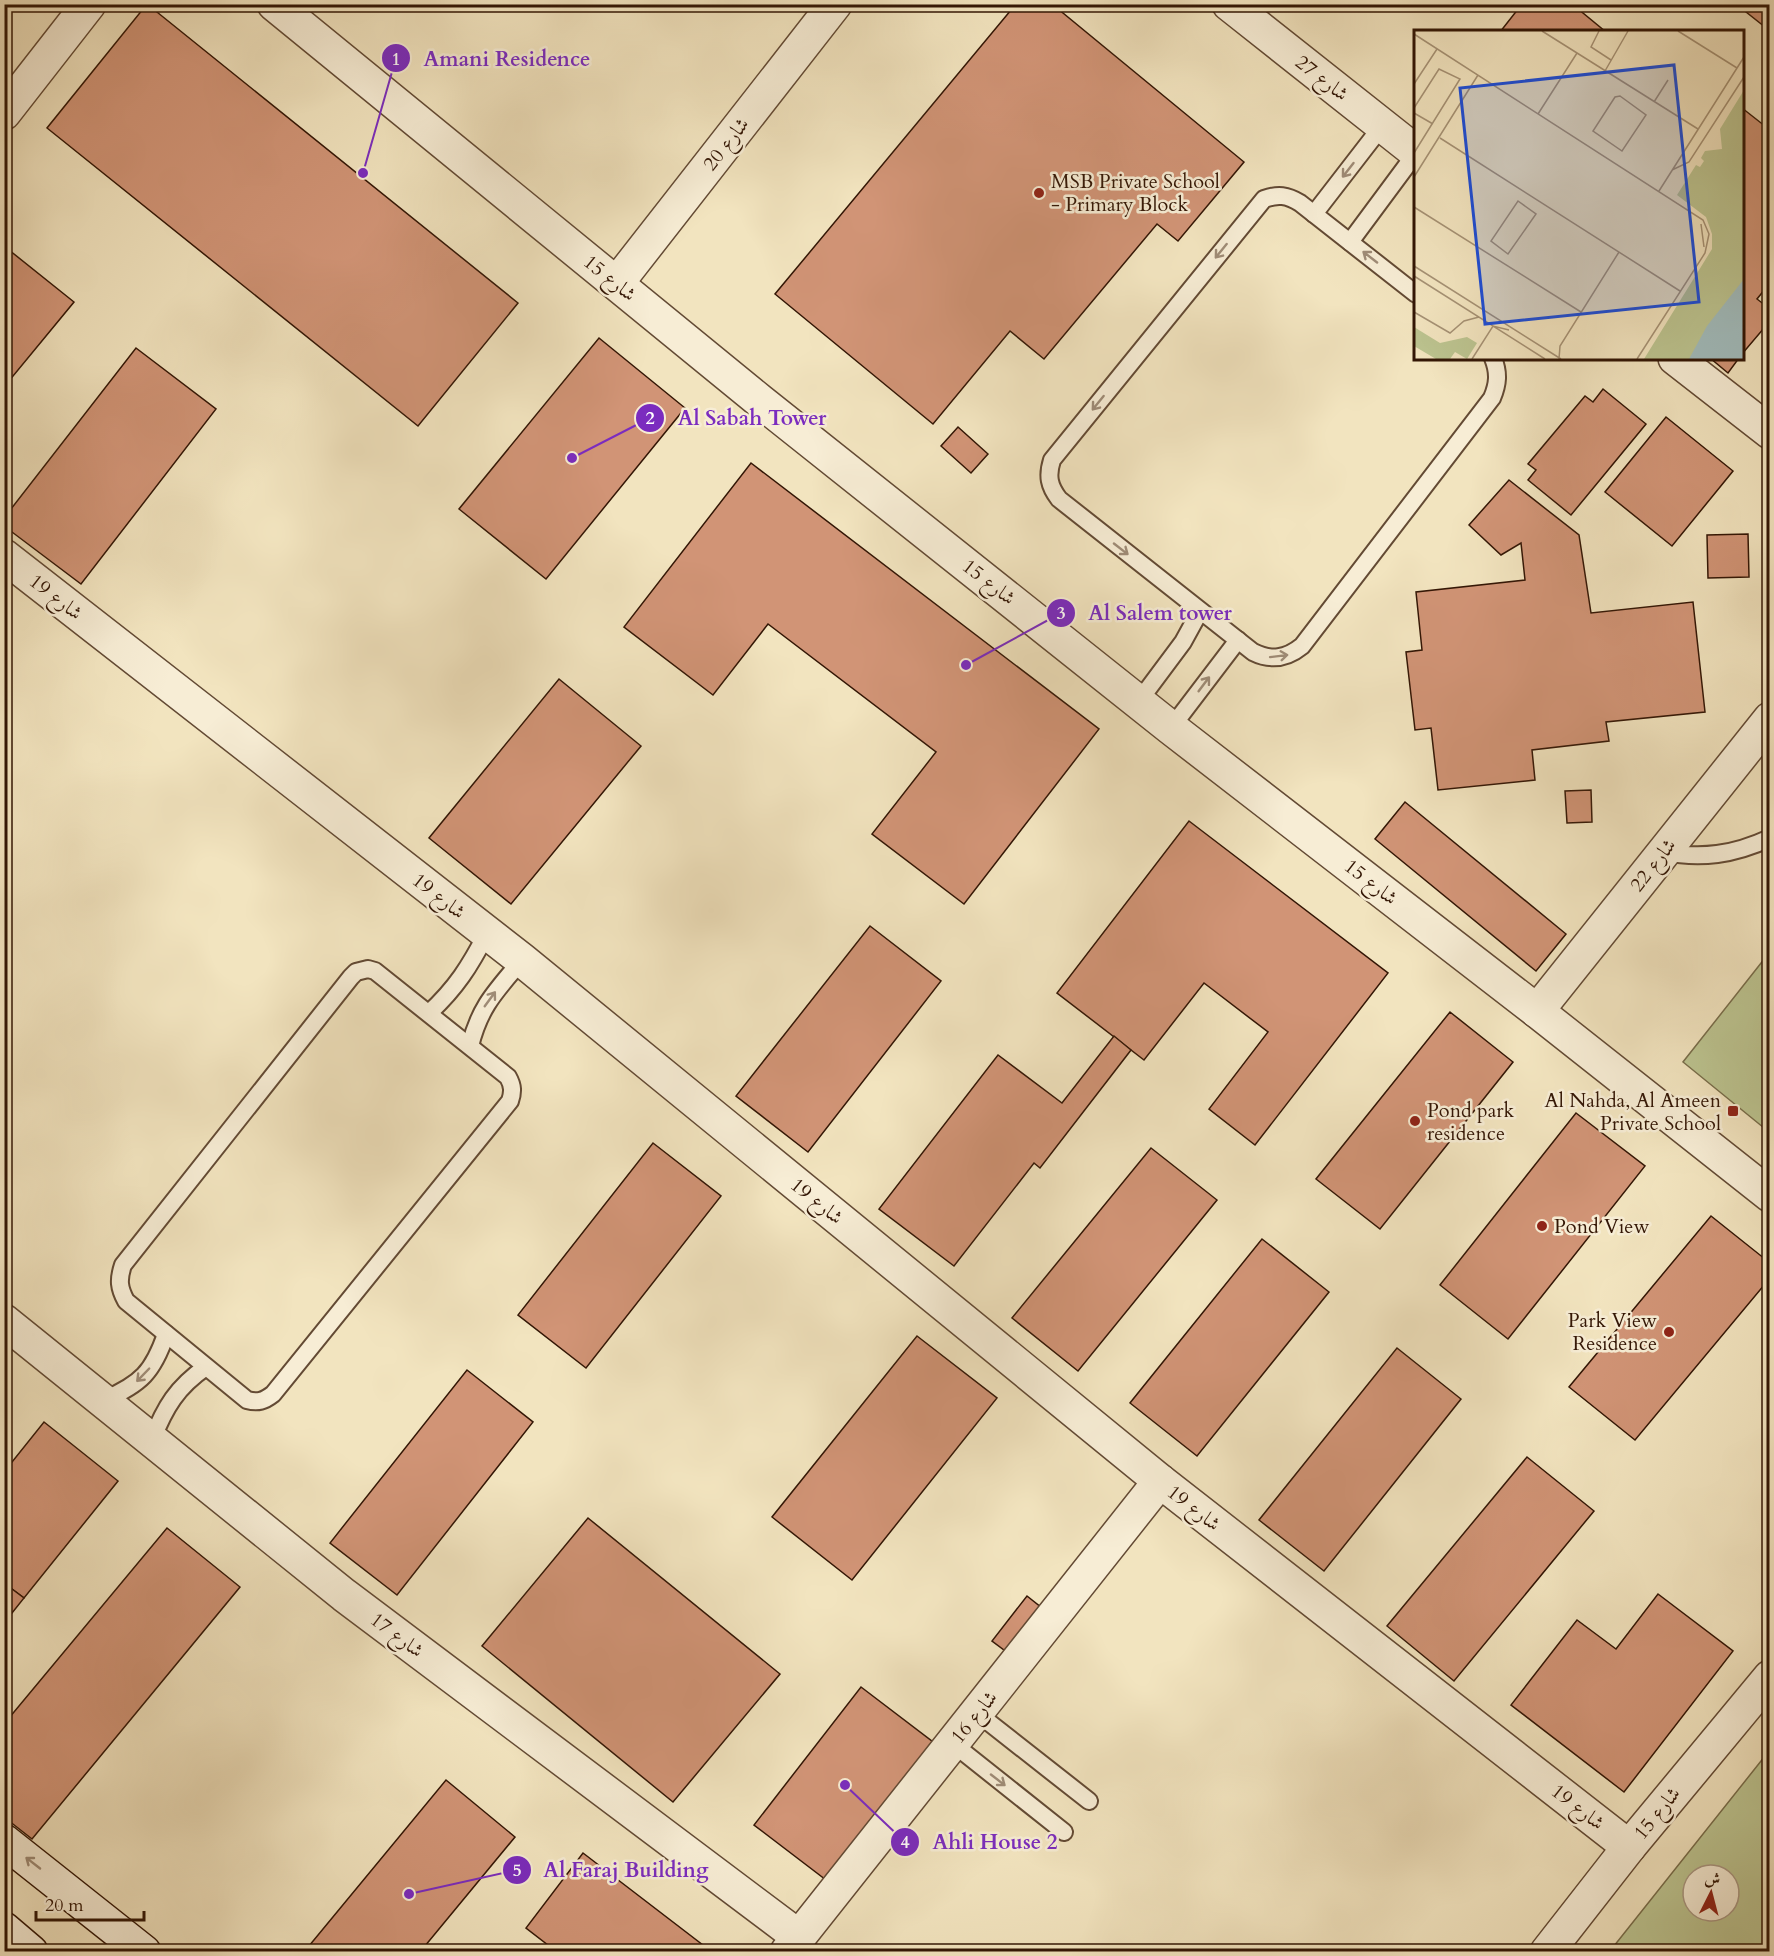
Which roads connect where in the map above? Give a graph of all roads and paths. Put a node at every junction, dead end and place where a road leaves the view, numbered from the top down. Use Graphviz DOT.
graph roads {
  1 [pos="89,4"];
  2 [pos="274,4"];
  3 [pos="835,4"];
  4 [pos="1229,4"];
  5 [pos="4,113"];
  6 [pos="1382,126"];
  7 [pos="1414,151"];
  8 [pos="1414,156"];
  9 [pos="1314,214"];
  10 [pos="1350,242"];
  11 [pos="617,283"];
  12 [pos="1414,292"];
  13 [pos="1494,360"];
  14 [pos="1679,360"];
  15 [pos="1770,432"];
  16 [pos="4,556"];
  17 [pos="1200,611"];
  18 [pos="1238,640"];
  19 [pos="1139,701"];
  20 [pos="1770,719"];
  21 [pos="1171,728"];
  22 [pos="1770,838"];
  23 [pos="1663,852"];
  24 [pos="487,933"];
  25 [pos="522,960"];
  26 [pos="1537,1011"];
  27 [pos="429,1013"];
  28 [pos="470,1046"];
  29 [pos="1769,1195"];
  30 [pos="4,1321"];
  31 [pos="166,1334"];
  32 [pos="206,1367"];
  33 [pos="104,1400"];
  34 [pos="152,1440"];
  35 [pos="1160,1481"];
  36 [pos="1770,1677"];
  37 [pos="977,1713"];
  38 [pos="952,1743"];
  39 [pos="1089,1801"];
  40 [pos="1064,1832"];
  41 [pos="4,1841"];
  42 [pos="1629,1847"];
  43 [pos="4,1929"];
  44 [pos="793,1944"];
  45 [pos="32,1952"];
  46 [pos="144,1952"];
  47 [pos="1547,1952"];
  1 -- 5 [label="street"];
  2 -- 11 [label="street, شارع 15"];
  3 -- 11 [label="street, شارع 20"];
  4 -- 6 [label="street, شارع 27"];
  6 -- 7 [label="street, شارع 27"];
  6 -- 9 [label="lane, one-way"];
  8 -- 10 [label="lane"];
  9 -- 10 [label="lane"];
  9 -- 17 [label="lane, one-way"];
  12 -- 10 [label="lane, one-way"];
  11 -- 19 [label="street, شارع 15"];
  18 -- 13 [label="lane, one-way"];
  14 -- 15 [label="street"];
  16 -- 24 [label="street, شارع 19"];
  17 -- 18 [label="lane"];
  17 -- 19 [label="lane"];
  21 -- 18 [label="lane, one-way"];
  19 -- 21 [label="street, شارع 15"];
  20 -- 23 [label="street, شارع 22"];
  21 -- 26 [label="street, شارع 15"];
  22 -- 23 [label="lane"];
  23 -- 26 [label="street, شارع 22"];
  24 -- 25 [label="street, شارع 19"];
  24 -- 27 [label="lane"];
  28 -- 25 [label="lane, one-way"];
  25 -- 35 [label="street, شارع 19"];
  26 -- 29 [label="street, شارع 15"];
  27 -- 28 [label="lane"];
  27 -- 31 [label="lane"];
  28 -- 32 [label="lane"];
  30 -- 33 [label="street, شارع 17"];
  31 -- 32 [label="lane"];
  31 -- 33 [label="lane, one-way"];
  32 -- 34 [label="lane"];
  33 -- 34 [label="street, شارع 17"];
  34 -- 44 [label="street, شارع 17"];
  35 -- 37 [label="street, شارع 16"];
  35 -- 42 [label="street, شارع 19"];
  36 -- 42 [label="street, شارع 15"];
  37 -- 38 [label="street, شارع 16"];
  37 -- 39 [label="lane"];
  38 -- 40 [label="lane, one-way"];
  38 -- 44 [label="street, شارع 16"];
  46 -- 41 [label="street, one-way"];
  42 -- 47 [label="street, شارع 15"];
  43 -- 45 [label="street"];
}
